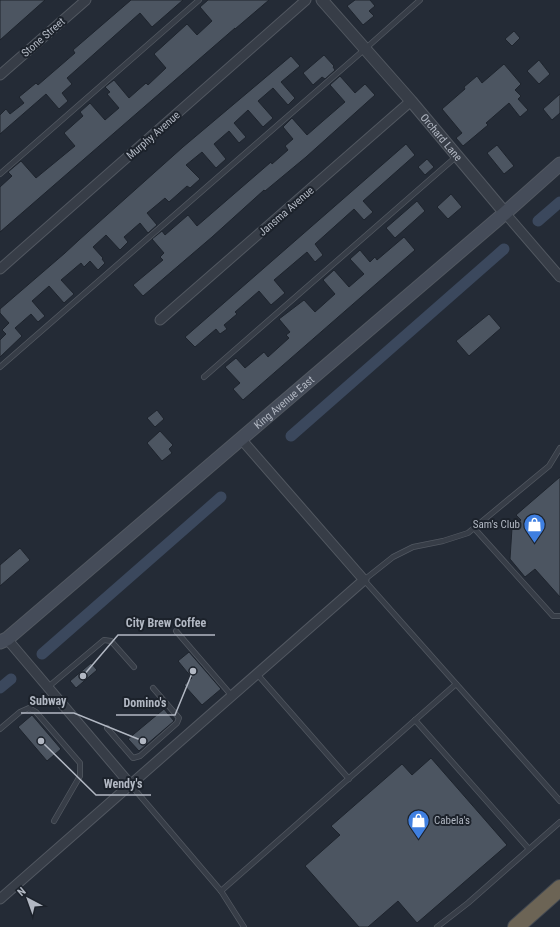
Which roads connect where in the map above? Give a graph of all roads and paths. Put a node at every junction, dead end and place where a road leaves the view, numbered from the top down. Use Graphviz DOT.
graph roads {
  1 [pos="86,0"];
  2 [pos="199,0"];
  3 [pos="306,0"];
  4 [pos="322,0"];
  5 [pos="420,0"];
  6 [pos="366,49"];
  7 [pos="0,75"];
  8 [pos="411,101"];
  9 [pos="458,156"];
  10 [pos="560,164"];
  11 [pos="0,174"];
  12 [pos="505,213"];
  13 [pos="0,269"];
  14 [pos="560,277"];
  15 [pos="160,320"];
  16 [pos="0,367"];
  17 [pos="204,378"];
  18 [pos="241,439"];
  19 [pos="560,448"];
  20 [pos="474,528"];
  21 [pos="364,580"];
  22 [pos="560,616"];
  23 [pos="176,631"];
  24 [pos="2,641"];
  25 [pos="134,667"];
  26 [pos="257,674"];
  27 [pos="456,684"];
  28 [pos="47,688"];
  29 [pos="153,688"];
  30 [pos="232,696"];
  31 [pos="415,720"];
  32 [pos="107,728"];
  33 [pos="0,729"];
  34 [pos="349,779"];
  35 [pos="130,784"];
  36 [pos="560,801"];
  37 [pos="54,821"];
  38 [pos="560,822"];
  39 [pos="529,849"];
  40 [pos="560,888"];
  41 [pos="221,891"];
  42 [pos="0,899"];
  43 [pos="244,927"];
  44 [pos="437,927"];
  45 [pos="516,927"];
  1 -- 7 [label="street, Stone Street"];
  2 -- 11 [label="lane"];
  3 -- 13 [label="street, Murphy Avenue"];
  4 -- 6 [label="street, Orchard Lane"];
  5 -- 6 [label="lane"];
  6 -- 8 [label="street, Orchard Lane"];
  6 -- 16 [label="lane"];
  8 -- 9 [label="street, Orchard Lane"];
  8 -- 15 [label="street, Jansma Avenue"];
  9 -- 12 [label="street, Orchard Lane"];
  9 -- 17 [label="lane"];
  10 -- 12 [label="main road, King Avenue East"];
  12 -- 14 [label="street, Orchard Lane"];
  12 -- 18 [label="main road, King Avenue East"];
  18 -- 21 [label="street"];
  18 -- 24 [label="main road, King Avenue East"];
  19 -- 20 [label="lane"];
  20 -- 21 [label="lane"];
  20 -- 22 [label="lane"];
  21 -- 26 [label="street"];
  21 -- 27 [label="lane"];
  23 -- 30 [label="lane"];
  24 -- 28 [label="street"];
  25 -- 28 [label="lane"];
  26 -- 30 [label="street"];
  26 -- 34 [label="lane"];
  27 -- 31 [label="lane"];
  27 -- 36 [label="lane"];
  28 -- 35 [label="street"];
  29 -- 32 [label="lane"];
  30 -- 35 [label="street"];
  31 -- 34 [label="lane"];
  31 -- 39 [label="lane"];
  33 -- 37 [label="lane"];
  34 -- 41 [label="lane"];
  35 -- 41 [label="lane"];
  35 -- 42 [label="street"];
  38 -- 39 [label="lane"];
  39 -- 44 [label="lane"];
  40 -- 45 [label="highway"];
  41 -- 43 [label="lane"];
}
